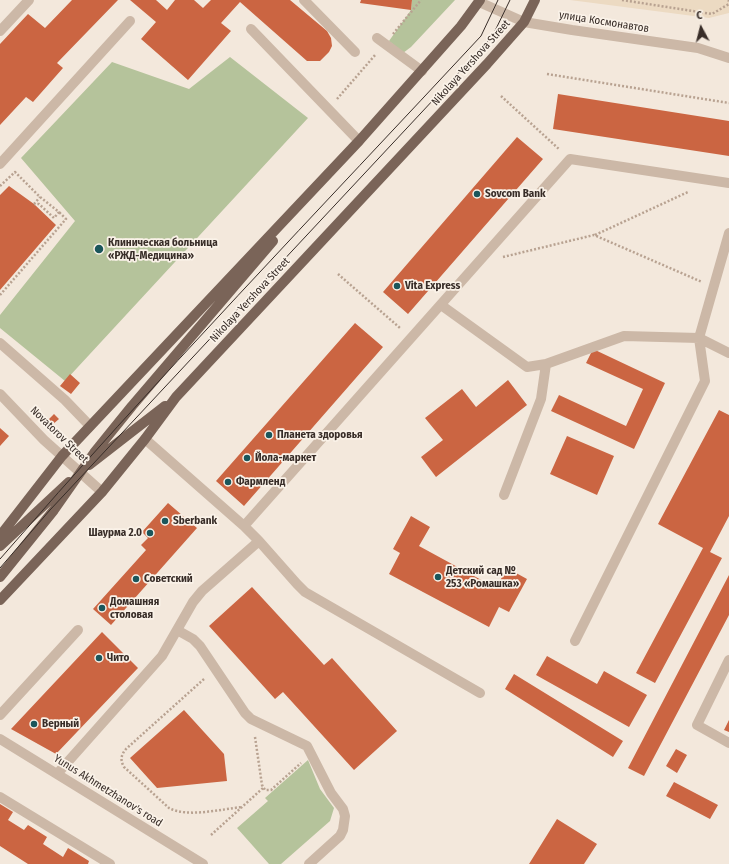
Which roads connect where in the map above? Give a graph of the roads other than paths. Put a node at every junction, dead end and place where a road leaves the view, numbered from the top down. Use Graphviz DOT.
graph roads {
  1 [pos="29,0"];
  2 [pos="304,0"];
  3 [pos="534,0"];
  4 [pos="479,1"];
  5 [pos="130,21"];
  6 [pos="524,22"];
  7 [pos="251,29"];
  8 [pos="0,31"];
  9 [pos="377,38"];
  10 [pos="355,52"];
  11 [pos="729,58"];
  12 [pos="422,71"];
  13 [pos="359,141"];
  14 [pos="0,164"];
  15 [pos="729,183"];
  16 [pos="729,233"];
  17 [pos="441,305"];
  18 [pos="698,338"];
  19 [pos="0,343"];
  20 [pos="729,353"];
  21 [pos="546,364"];
  22 [pos="0,394"];
  23 [pos="176,398"];
  24 [pos="90,426"];
  25 [pos="145,439"];
  26 [pos="62,456"];
  27 [pos="80,472"];
  28 [pos="102,492"];
  29 [pos="504,495"];
  30 [pos="244,526"];
  31 [pos="0,536"];
  32 [pos="259,541"];
  33 [pos="0,546"];
  34 [pos="0,577"];
  35 [pos="0,600"];
  36 [pos="78,630"];
  37 [pos="177,630"];
  38 [pos="574,641"];
  39 [pos="729,660"];
  40 [pos="480,693"];
  41 [pos="0,714"];
  42 [pos="0,739"];
  43 [pos="729,743"];
  44 [pos="57,774"];
  45 [pos="0,797"];
  46 [pos="110,864"];
  47 [pos="203,864"];
  48 [pos="309,864"];
  1 -- 8 [label="street"];
  2 -- 10 [label="street"];
  3 -- 6 [label="main road, Nikolaya Yershova Street"];
  4 -- 6 [label="street, улица Космонавтов"];
  4 -- 12 [label="main road"];
  5 -- 14 [label="street"];
  6 -- 11 [label="street, улица Космонавтов"];
  6 -- 23 [label="main road, Nikolaya Yershova Street"];
  7 -- 13 [label="street"];
  9 -- 12 [label="street"];
  12 -- 13 [label="main road"];
  13 -- 24 [label="main road"];
  13 -- 27 [label="main road"];
  15 -- 17 [label="street"];
  16 -- 18 [label="street"];
  17 -- 21 [label="street"];
  17 -- 30 [label="street"];
  18 -- 20 [label="street"];
  18 -- 21 [label="street"];
  18 -- 38 [label="street"];
  19 -- 24 [label="street"];
  21 -- 29 [label="street"];
  22 -- 26 [label="street, Novatorov Street"];
  23 -- 25 [label="main road, Nikolaya Yershova Street"];
  23 -- 27 [label="main road"];
  24 -- 26 [label="main road"];
  25 -- 28 [label="main road, Nikolaya Yershova Street"];
  25 -- 30 [label="street"];
  26 -- 27 [label="street, Novatorov Street"];
  26 -- 31 [label="main road"];
  27 -- 28 [label="street, Novatorov Street"];
  27 -- 33 [label="main road"];
  27 -- 34 [label="main road"];
  28 -- 35 [label="main road, Nikolaya Yershova Street"];
  30 -- 32 [label="street"];
  32 -- 37 [label="street"];
  32 -- 40 [label="street"];
  36 -- 41 [label="street"];
  37 -- 44 [label="street"];
  37 -- 48 [label="street"];
  39 -- 43 [label="street"];
  42 -- 44 [label="street, Yunus Akhmetzhanov's road"];
  44 -- 47 [label="street, Yunus Akhmetzhanov's road"];
  45 -- 46 [label="street"];
}
